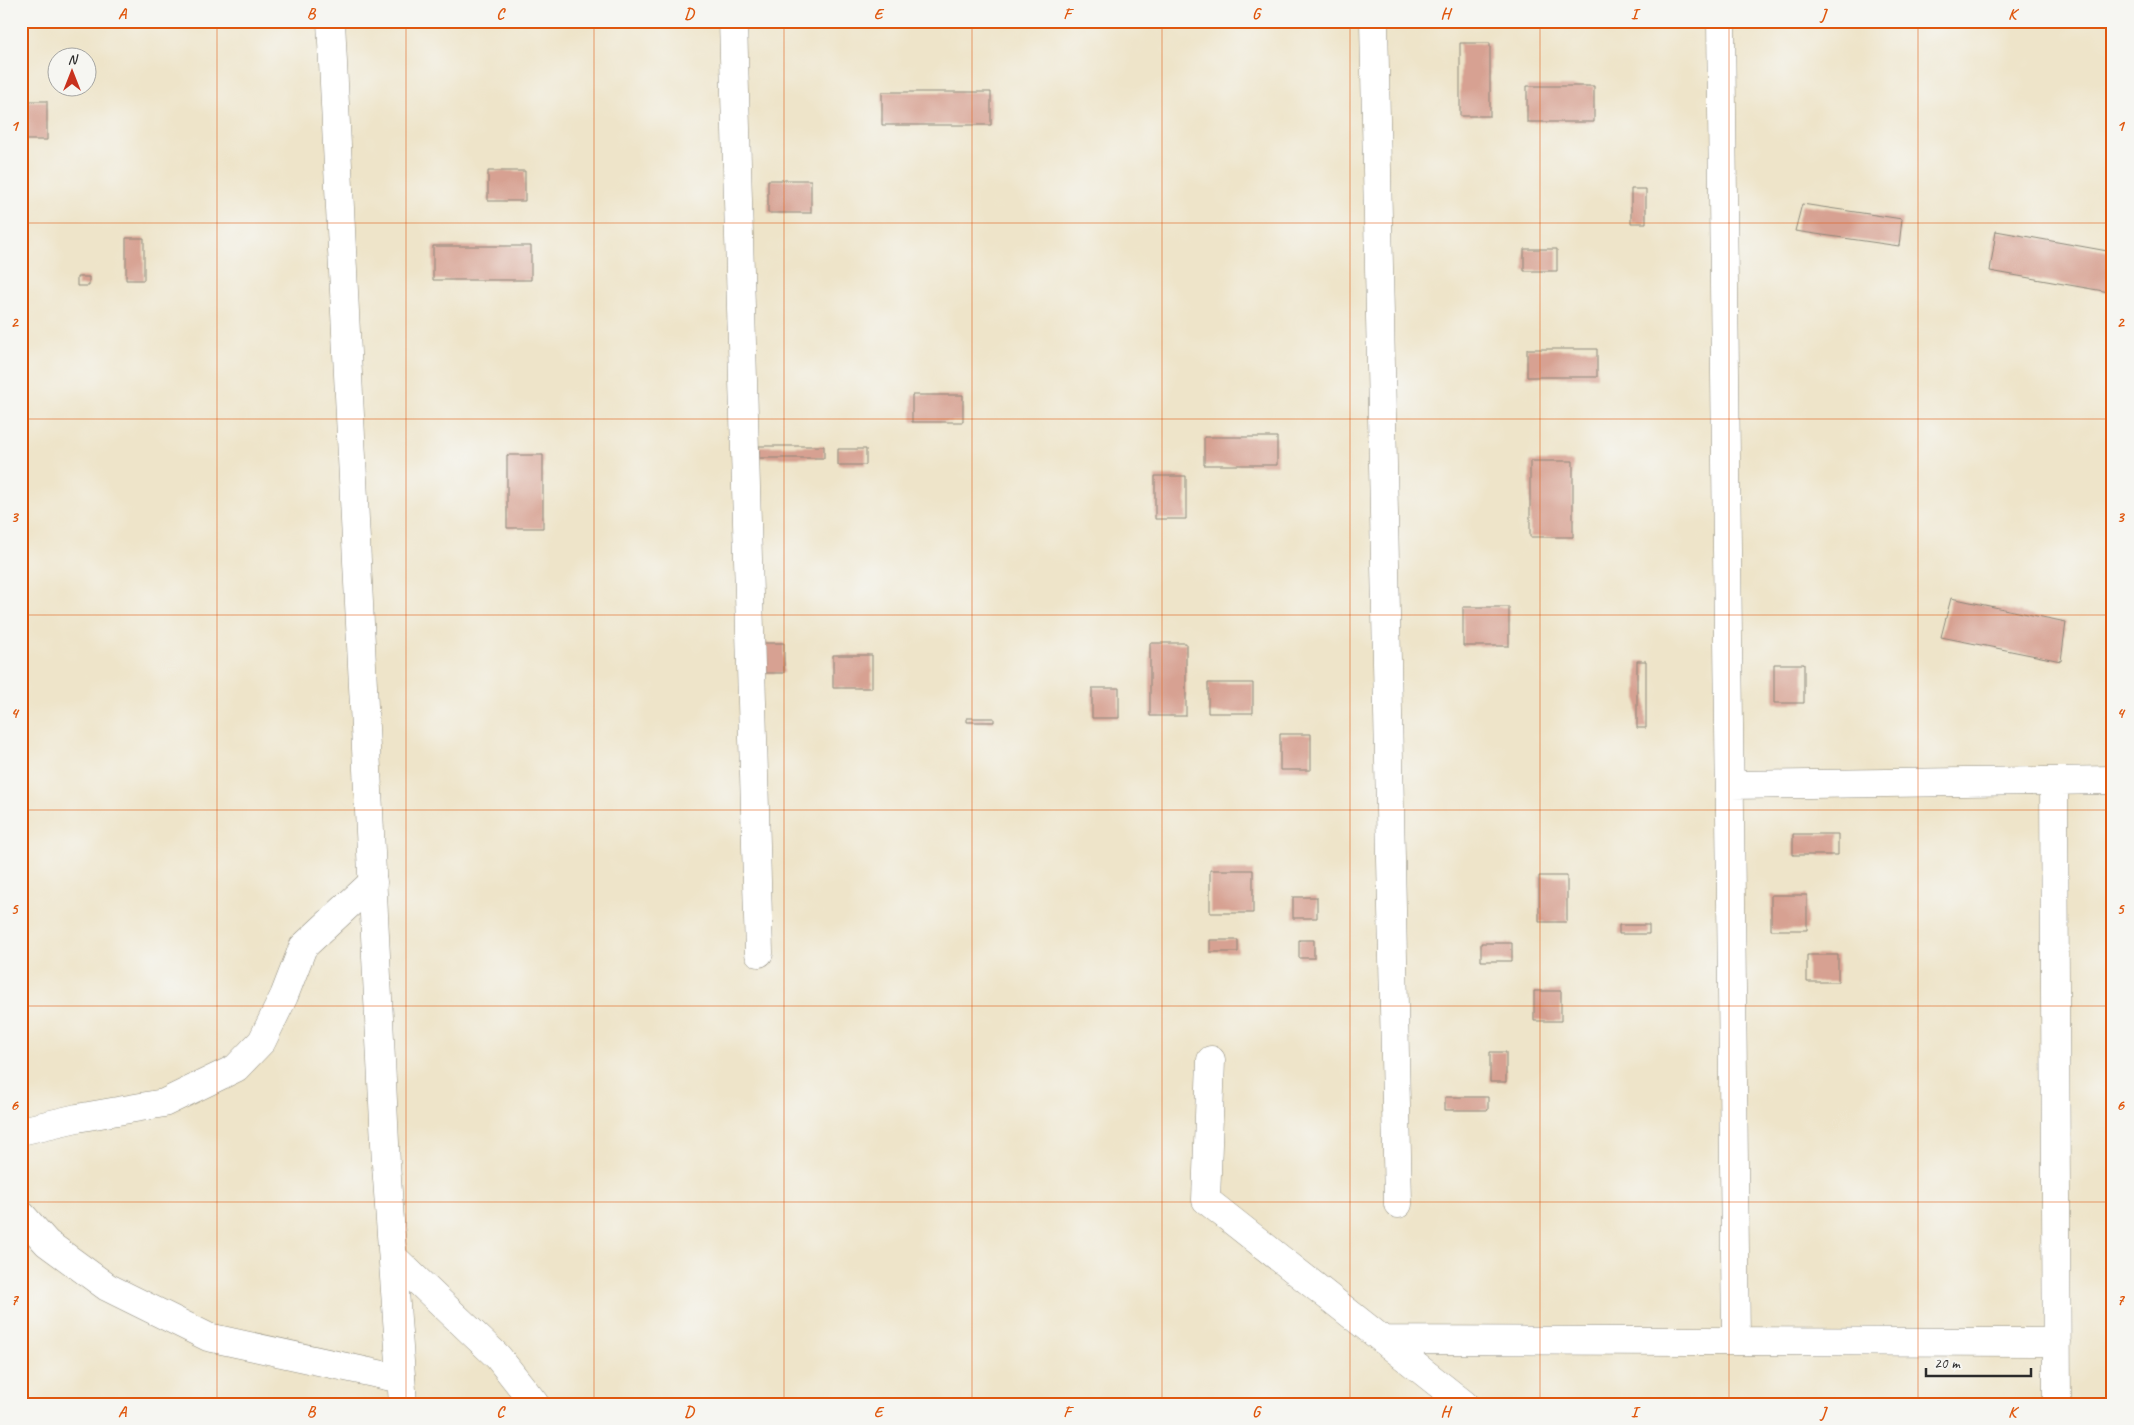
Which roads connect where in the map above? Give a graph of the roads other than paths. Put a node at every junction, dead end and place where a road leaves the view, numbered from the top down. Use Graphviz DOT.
graph roads {
  1 [pos="331,21"];
  2 [pos="734,21"];
  3 [pos="1374,21"];
  4 [pos="1721,21"];
  5 [pos="2113,780"];
  6 [pos="2054,781"];
  7 [pos="1731,785"];
  8 [pos="373,882"];
  9 [pos="759,952"];
  10 [pos="1212,1060"];
  11 [pos="21,1131"];
  12 [pos="1398,1204"];
  13 [pos="21,1214"];
  14 [pos="394,1258"];
  15 [pos="1384,1340"];
  16 [pos="1736,1341"];
  17 [pos="2057,1342"];
  18 [pos="402,1391"];
  19 [pos="536,1404"];
  20 [pos="1464,1404"];
  21 [pos="2057,1404"];
  1 -- 8 [label="street"];
  2 -- 9 [label="street"];
  3 -- 12 [label="street"];
  4 -- 7 [label="street"];
  5 -- 6 [label="street"];
  6 -- 7 [label="street"];
  6 -- 17 [label="street"];
  7 -- 16 [label="street"];
  8 -- 11 [label="street"];
  8 -- 14 [label="street"];
  10 -- 15 [label="street"];
  13 -- 18 [label="street"];
  14 -- 18 [label="street"];
  14 -- 19 [label="street"];
  15 -- 16 [label="street"];
  15 -- 20 [label="street"];
  16 -- 17 [label="street"];
  17 -- 21 [label="street"];
}
